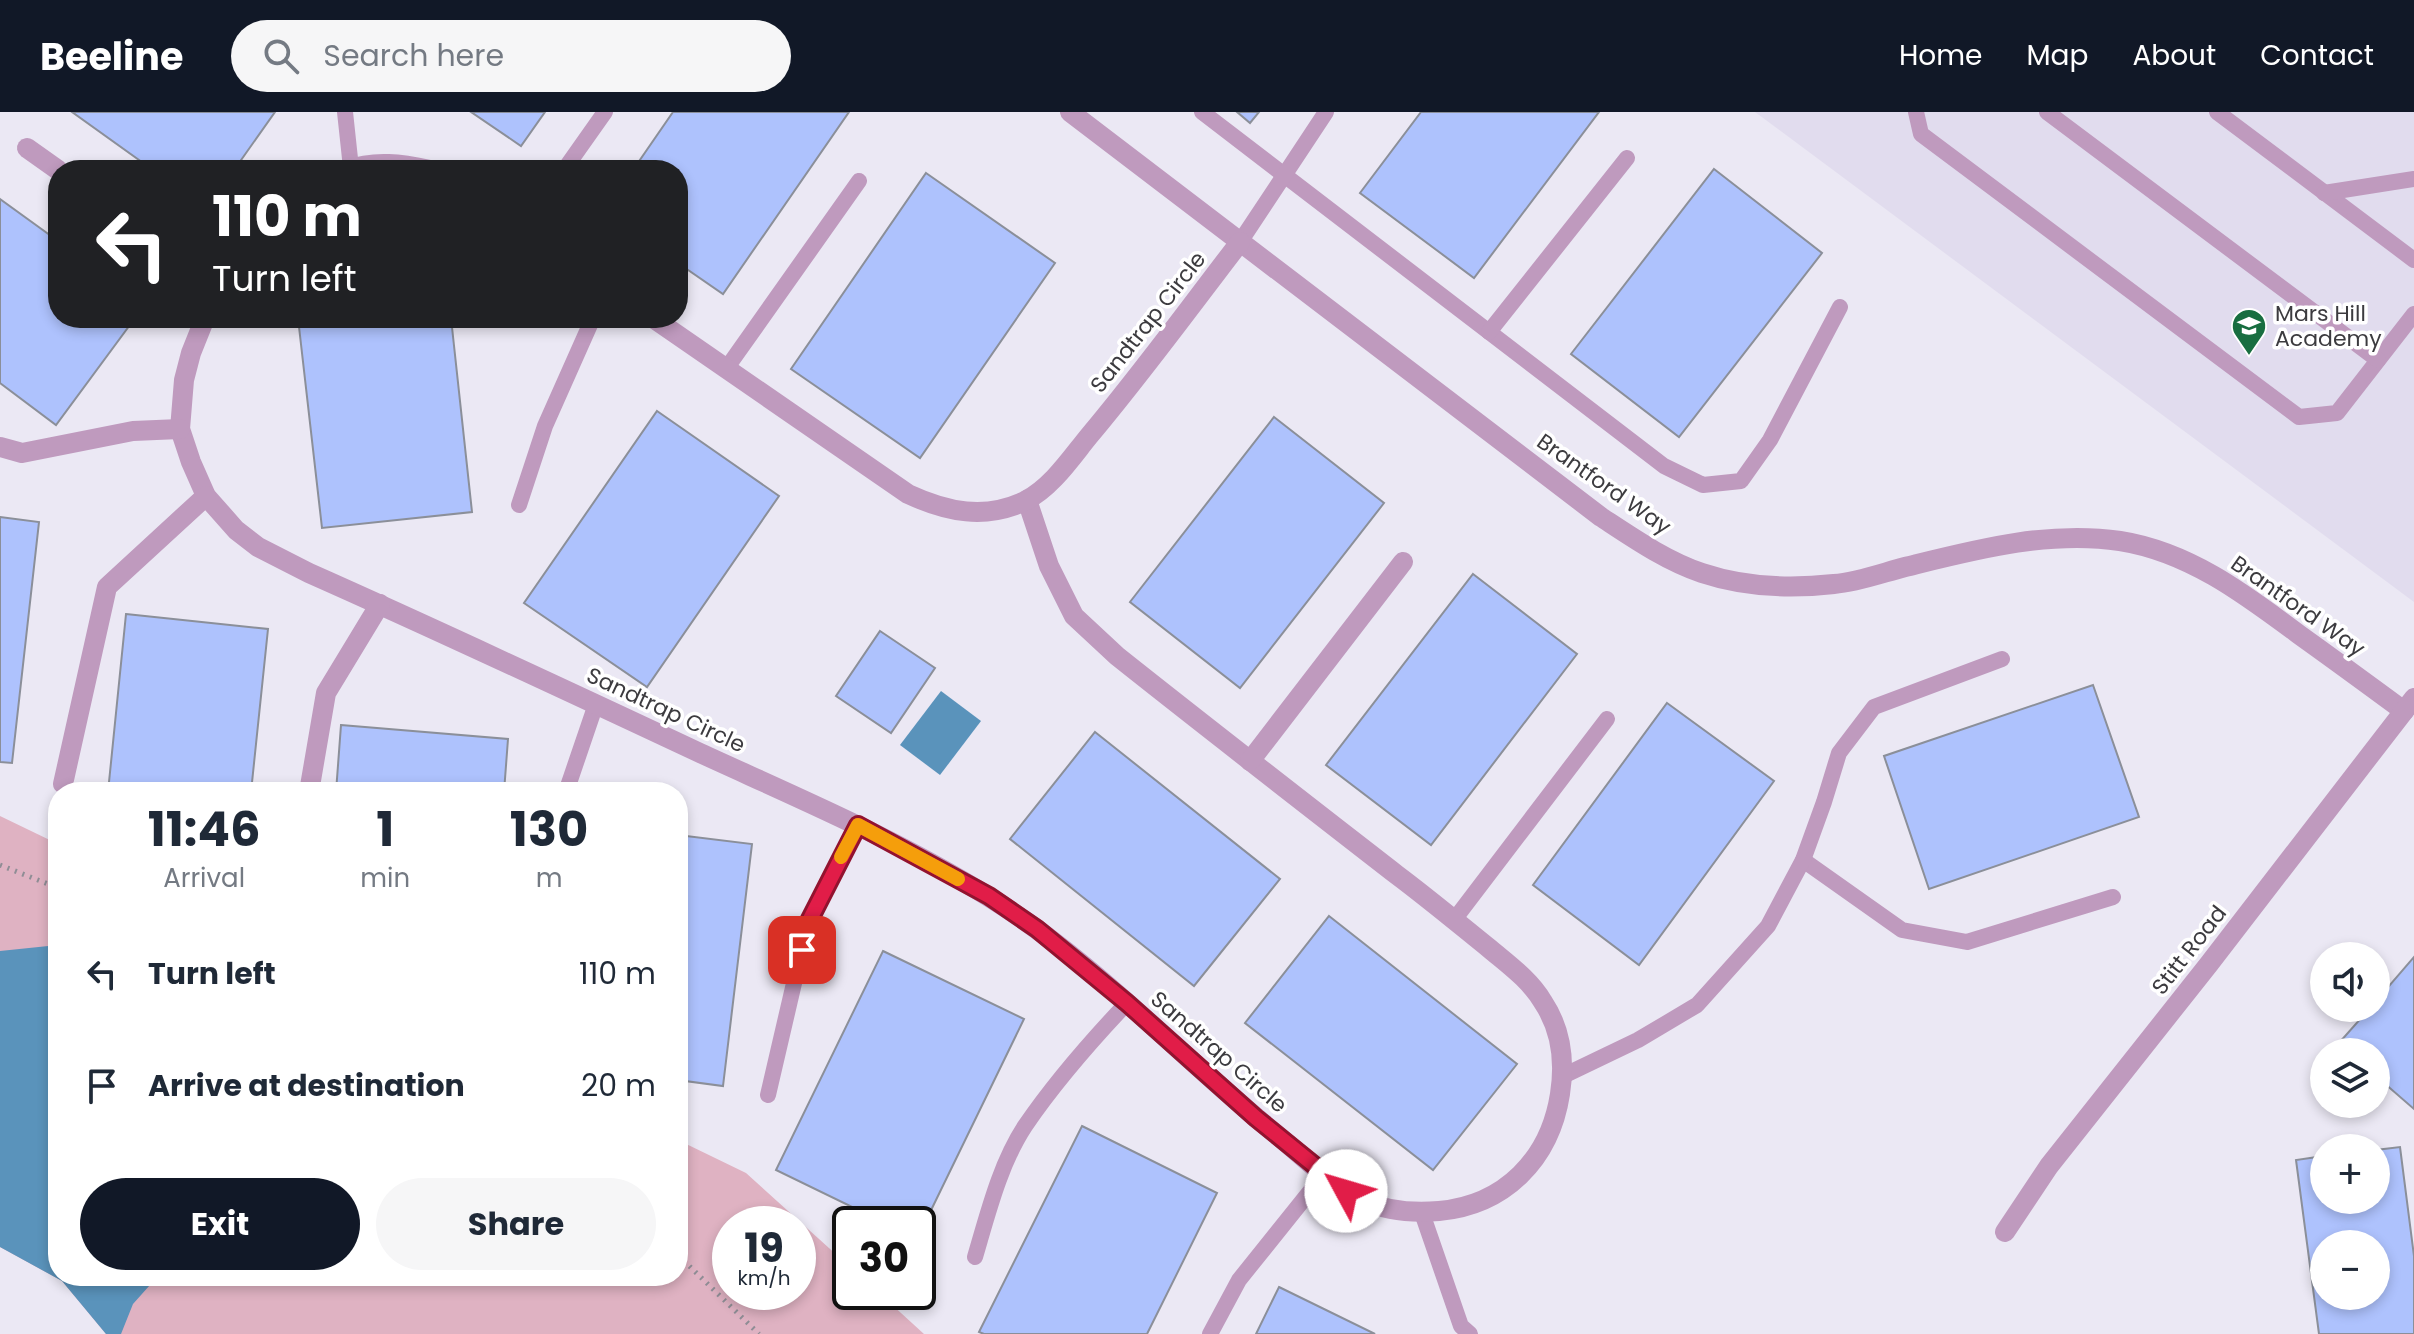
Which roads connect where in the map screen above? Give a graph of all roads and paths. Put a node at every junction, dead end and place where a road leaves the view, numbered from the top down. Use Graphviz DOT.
graph roads {
  1 [pos="345,112"];
  2 [pos="605,112"];
  3 [pos="1070,112"];
  4 [pos="1202,112"];
  5 [pos="1326,112"];
  6 [pos="1916,112"];
  7 [pos="2047,112"];
  8 [pos="2217,112"];
  9 [pos="27,148"];
  10 [pos="1627,158"];
  11 [pos="348,160"];
  12 [pos="571,160"];
  13 [pos="48,163"];
  14 [pos="1284,175"];
  15 [pos="2414,179"];
  16 [pos="859,181"];
  17 [pos="2324,193"];
  18 [pos="1240,242"];
  19 [pos="2414,260"];
  20 [pos="1840,307"];
  21 [pos="2414,314"];
  22 [pos="201,328"];
  23 [pos="589,328"];
  24 [pos="667,328"];
  25 [pos="1489,332"];
  26 [pos="2378,360"];
  27 [pos="726,369"];
  28 [pos="180,429"];
  29 [pos="0,447"];
  30 [pos="206,496"];
  31 [pos="1027,500"];
  32 [pos="519,505"];
  33 [pos="1403,562"];
  34 [pos="380,604"];
  35 [pos="2002,659"];
  36 [pos="596,704"];
  37 [pos="2409,705"];
  38 [pos="1607,719"];
  39 [pos="1250,761"];
  40 [pos="63,782"];
  41 [pos="311,782"];
  42 [pos="569,782"];
  43 [pos="858,825"];
  44 [pos="1803,860"];
  45 [pos="0,865"];
  46 [pos="48,884"];
  47 [pos="2113,897"];
  48 [pos="1454,920"];
  49 [pos="1127,1003"];
  50 [pos="1563,1076"];
  51 [pos="768,1095"];
  52 [pos="1324,1174"];
  53 [pos="1422,1213"];
  54 [pos="2005,1232"];
  55 [pos="975,1257"];
  56 [pos="688,1265"];
  57 [pos="759,1334"];
  58 [pos="1210,1334"];
  59 [pos="1470,1334"];
  1 -- 11 [label="lane"];
  2 -- 12 [label="lane"];
  3 -- 18 [label="street, Brantford Way"];
  4 -- 14 [label="lane"];
  5 -- 14 [label="lane"];
  6 -- 26 [label="lane"];
  7 -- 26 [label="lane"];
  8 -- 17 [label="lane"];
  9 -- 13 [label="street"];
  10 -- 25 [label="lane"];
  14 -- 18 [label="lane"];
  14 -- 25 [label="lane"];
  15 -- 17 [label="lane"];
  16 -- 27 [label="lane"];
  17 -- 19 [label="lane"];
  18 -- 31 [label="street, Sandtrap Circle"];
  18 -- 37 [label="street, Brantford Way"];
  20 -- 25 [label="lane"];
  21 -- 26 [label="lane"];
  22 -- 28 [label="street, Sandtrap Circle"];
  23 -- 32 [label="lane"];
  24 -- 27 [label="street, Sandtrap Circle"];
  27 -- 31 [label="street, Sandtrap Circle"];
  28 -- 29 [label="street"];
  28 -- 30 [label="street, Sandtrap Circle"];
  30 -- 34 [label="street, Sandtrap Circle"];
  30 -- 40 [label="street"];
  31 -- 39 [label="street, Sandtrap Circle"];
  33 -- 39 [label="street"];
  34 -- 36 [label="street, Sandtrap Circle"];
  34 -- 41 [label="street"];
  35 -- 44 [label="lane"];
  36 -- 42 [label="lane"];
  36 -- 43 [label="street, Sandtrap Circle"];
  37 -- 54 [label="street, Stitt Road"];
  38 -- 48 [label="lane"];
  39 -- 48 [label="street, Sandtrap Circle"];
  43 -- 49 [label="street, Sandtrap Circle"];
  43 -- 51 [label="lane"];
  44 -- 47 [label="lane"];
  44 -- 50 [label="lane"];
  45 -- 46 [label="path"];
  48 -- 50 [label="street, Sandtrap Circle"];
  49 -- 52 [label="street, Sandtrap Circle"];
  49 -- 55 [label="lane"];
  50 -- 53 [label="street, Sandtrap Circle"];
  52 -- 53 [label="street, Sandtrap Circle"];
  52 -- 58 [label="lane"];
  53 -- 59 [label="lane"];
  56 -- 57 [label="path"];
}
